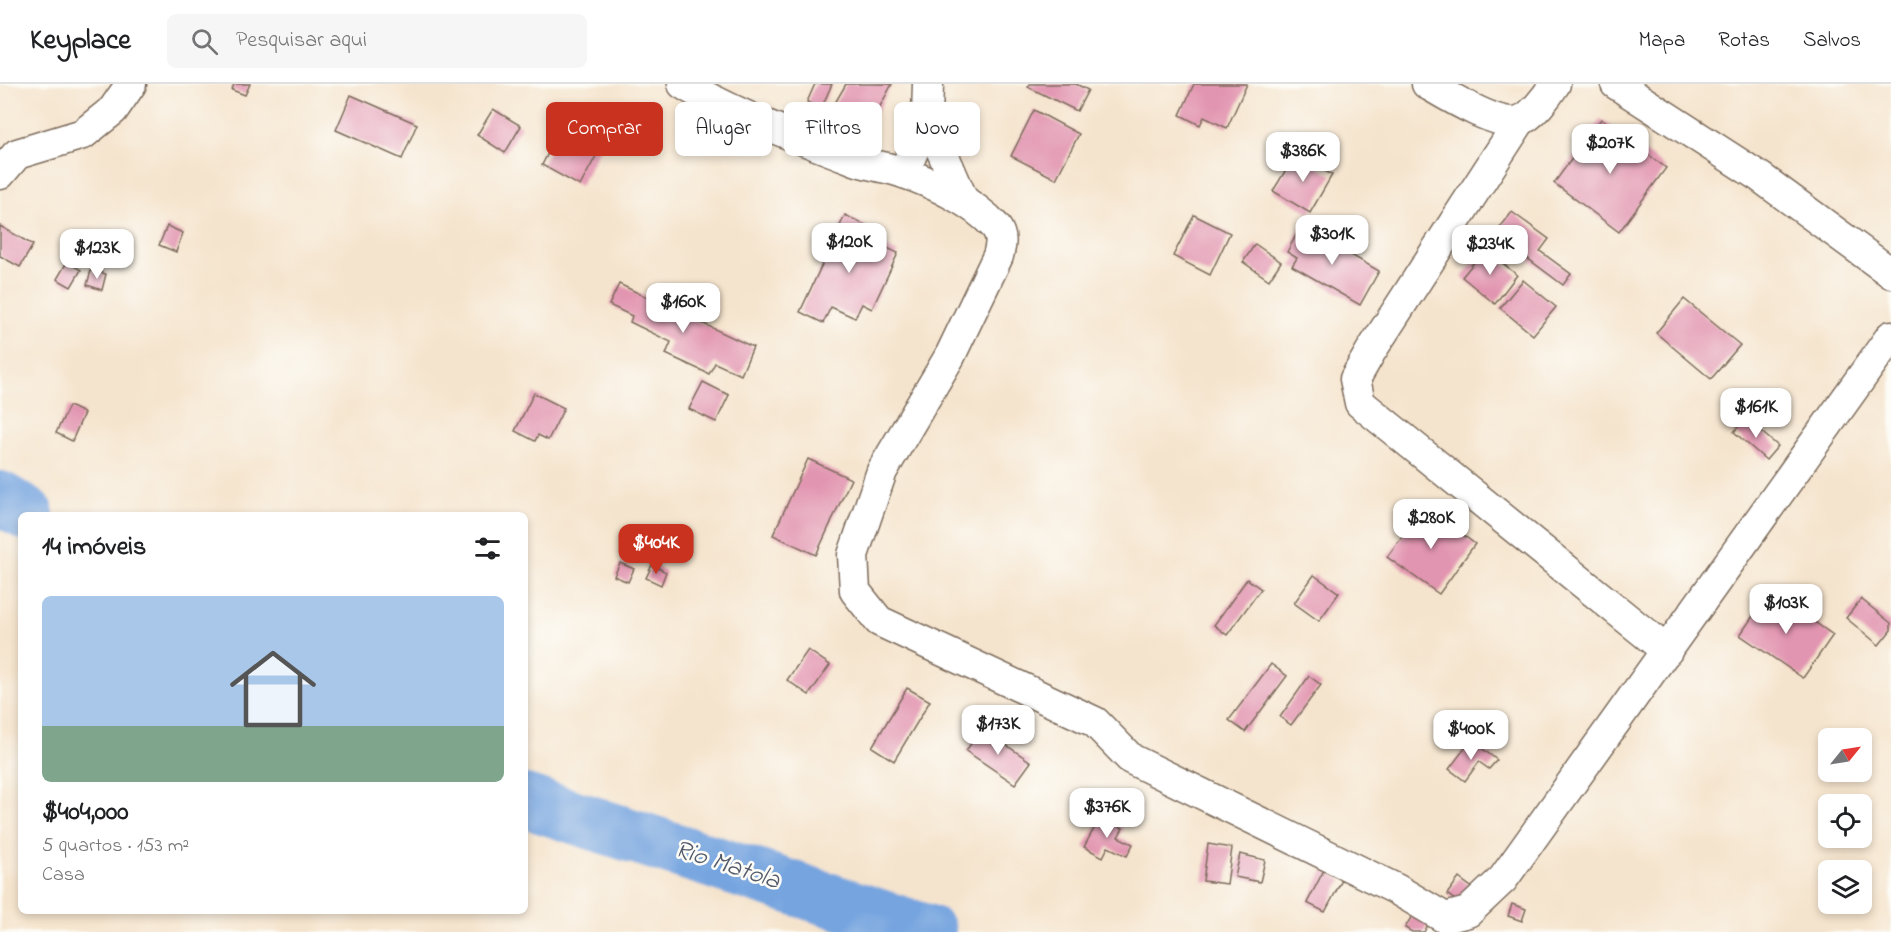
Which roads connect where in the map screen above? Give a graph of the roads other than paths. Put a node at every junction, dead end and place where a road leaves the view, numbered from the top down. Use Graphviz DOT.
graph roads {
  1 [pos="131,84"];
  2 [pos="683,84"];
  3 [pos="928,84"];
  4 [pos="1427,84"];
  5 [pos="1555,84"];
  6 [pos="1616,84"];
  7 [pos="927,102"];
  8 [pos="1520,121"];
  9 [pos="911,156"];
  10 [pos="944,156"];
  11 [pos="904,173"];
  12 [pos="0,174"];
  13 [pos="963,200"];
  14 [pos="1891,273"];
  15 [pos="1891,336"];
  16 [pos="1667,651"];
  1 -- 12 [label="street"];
  2 -- 11 [label="street"];
  3 -- 7 [label="street"];
  4 -- 8 [label="street"];
  5 -- 8 [label="street"];
  6 -- 14 [label="street"];
  8 -- 16 [label="street"];
  9 -- 11 [label="street"];
  10 -- 13 [label="street"];
  11 -- 13 [label="street"];
  13 -- 16 [label="street"];
  15 -- 16 [label="street"];
}
